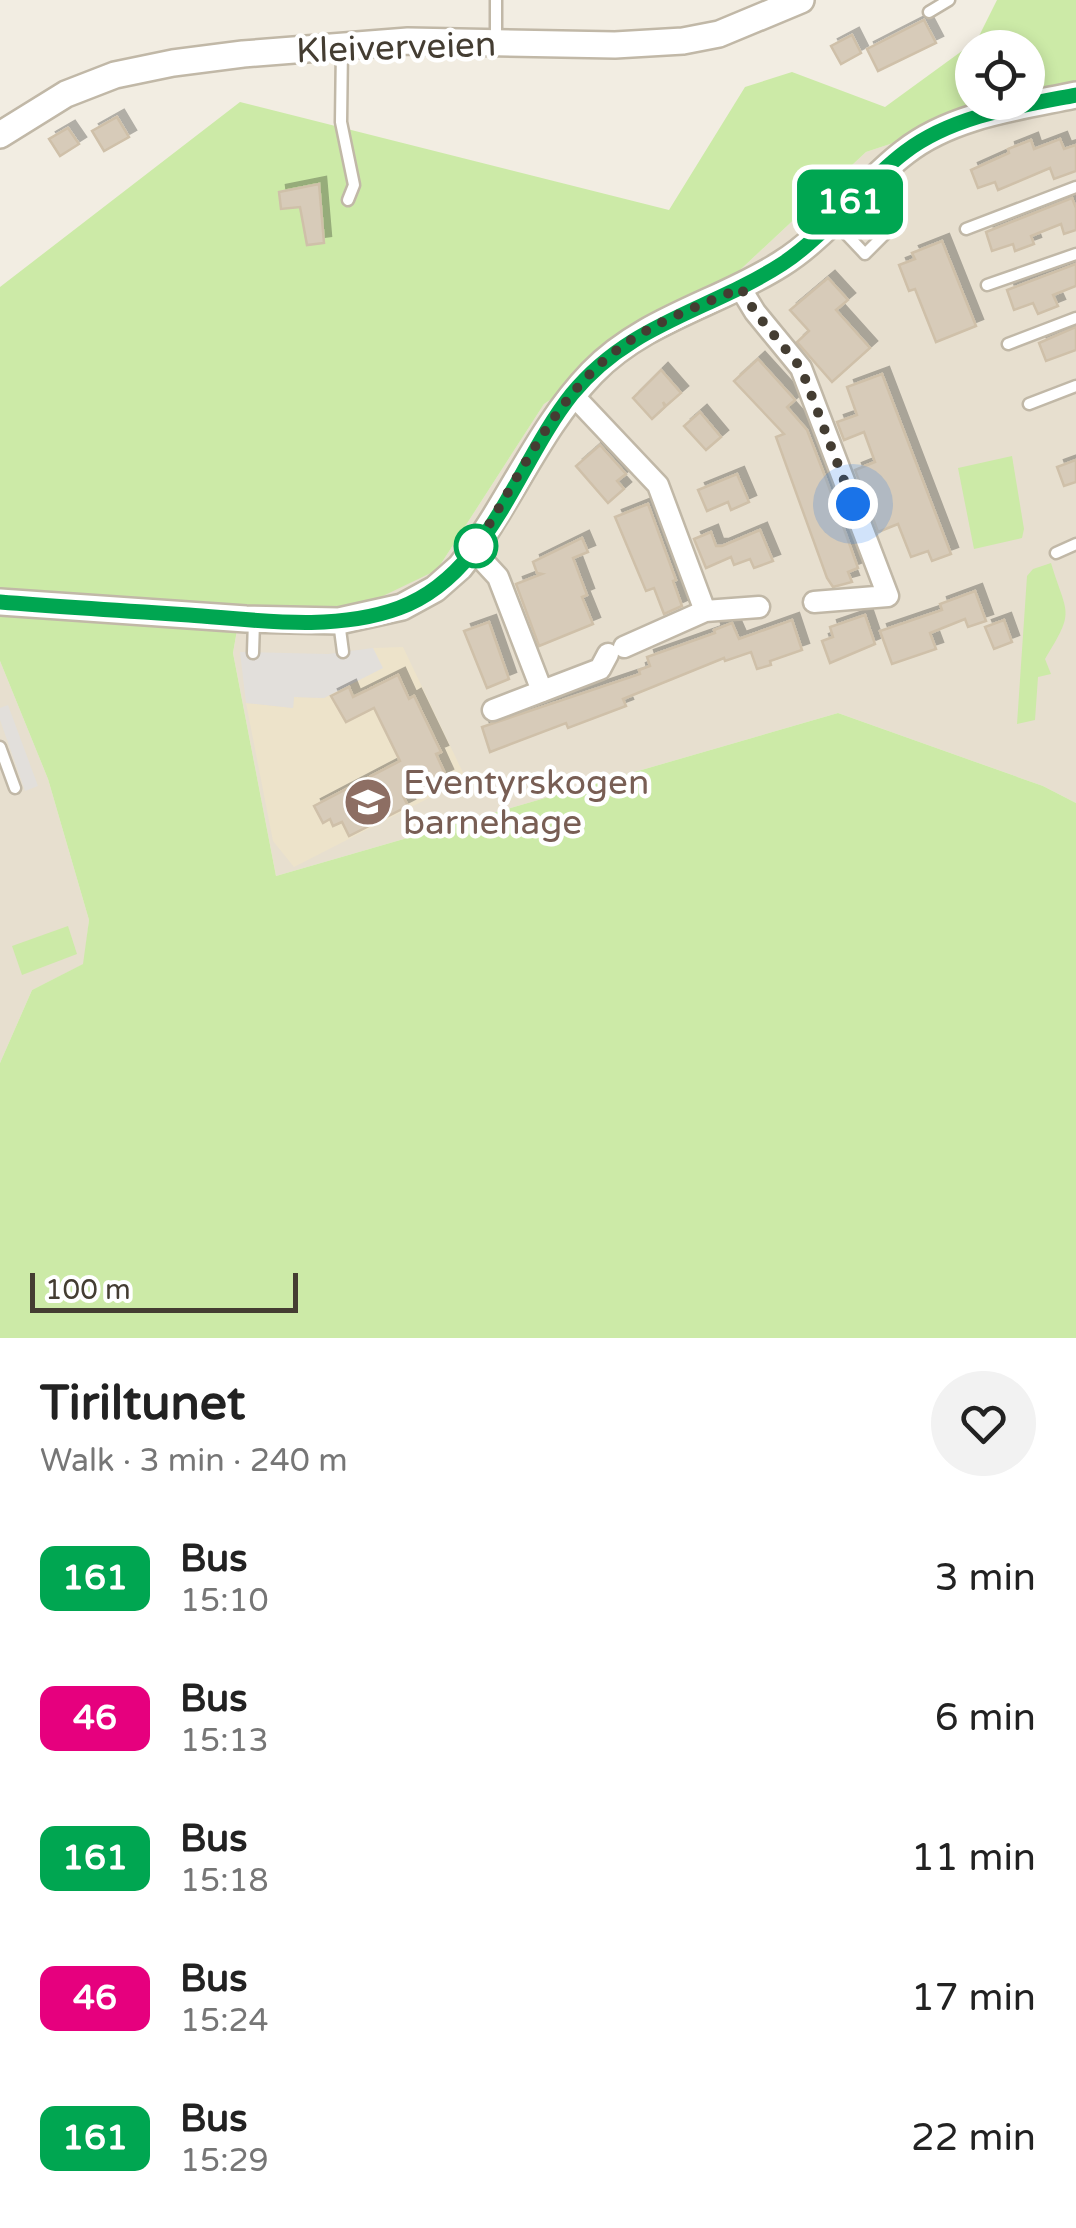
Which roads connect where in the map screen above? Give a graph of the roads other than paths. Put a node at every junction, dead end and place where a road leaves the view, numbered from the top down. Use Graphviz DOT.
graph roads {
  1 [pos="496,0"];
  2 [pos="801,0"];
  3 [pos="948,0"];
  4 [pos="928,12"];
  5 [pos="496,42"];
  6 [pos="342,46"];
  7 [pos="1076,95"];
  8 [pos="0,135"];
  9 [pos="1076,187"];
  10 [pos="348,200"];
  11 [pos="832,220"];
  12 [pos="899,220"];
  13 [pos="966,229"];
  14 [pos="1076,254"];
  15 [pos="986,285"];
  16 [pos="741,288"];
  17 [pos="1076,318"];
  18 [pos="1008,344"];
  19 [pos="1076,386"];
  20 [pos="572,394"];
  21 [pos="1029,404"];
  22 [pos="1076,544"];
  23 [pos="473,550"];
  24 [pos="1056,554"];
  25 [pos="0,602"];
  26 [pos="814,602"];
  27 [pos="760,606"];
  28 [pos="704,611"];
  29 [pos="254,620"];
  30 [pos="339,622"];
  31 [pos="342,652"];
  32 [pos="254,653"];
  33 [pos="542,691"];
  34 [pos="493,710"];
  35 [pos="0,746"];
  36 [pos="2,759"];
  37 [pos="16,788"];
  1 -- 5 [label="lane"];
  2 -- 5 [label="street, Kleiverveien"];
  3 -- 4 [label="lane"];
  5 -- 6 [label="street, Kleiverveien"];
  6 -- 8 [label="street, Kleiverveien"];
  6 -- 10 [label="lane"];
  7 -- 11 [label="street"];
  9 -- 13 [label="lane"];
  11 -- 12 [label="lane"];
  11 -- 16 [label="street"];
  14 -- 15 [label="lane"];
  16 -- 20 [label="street"];
  16 -- 26 [label="street"];
  17 -- 18 [label="lane"];
  19 -- 21 [label="lane"];
  20 -- 23 [label="street"];
  20 -- 28 [label="street"];
  22 -- 24 [label="lane"];
  23 -- 30 [label="street"];
  23 -- 33 [label="street"];
  25 -- 29 [label="street"];
  27 -- 28 [label="street"];
  28 -- 33 [label="street"];
  29 -- 30 [label="street"];
  29 -- 32 [label="lane"];
  30 -- 31 [label="lane"];
  33 -- 34 [label="street"];
  35 -- 36 [label="lane"];
  36 -- 37 [label="lane"];
}
